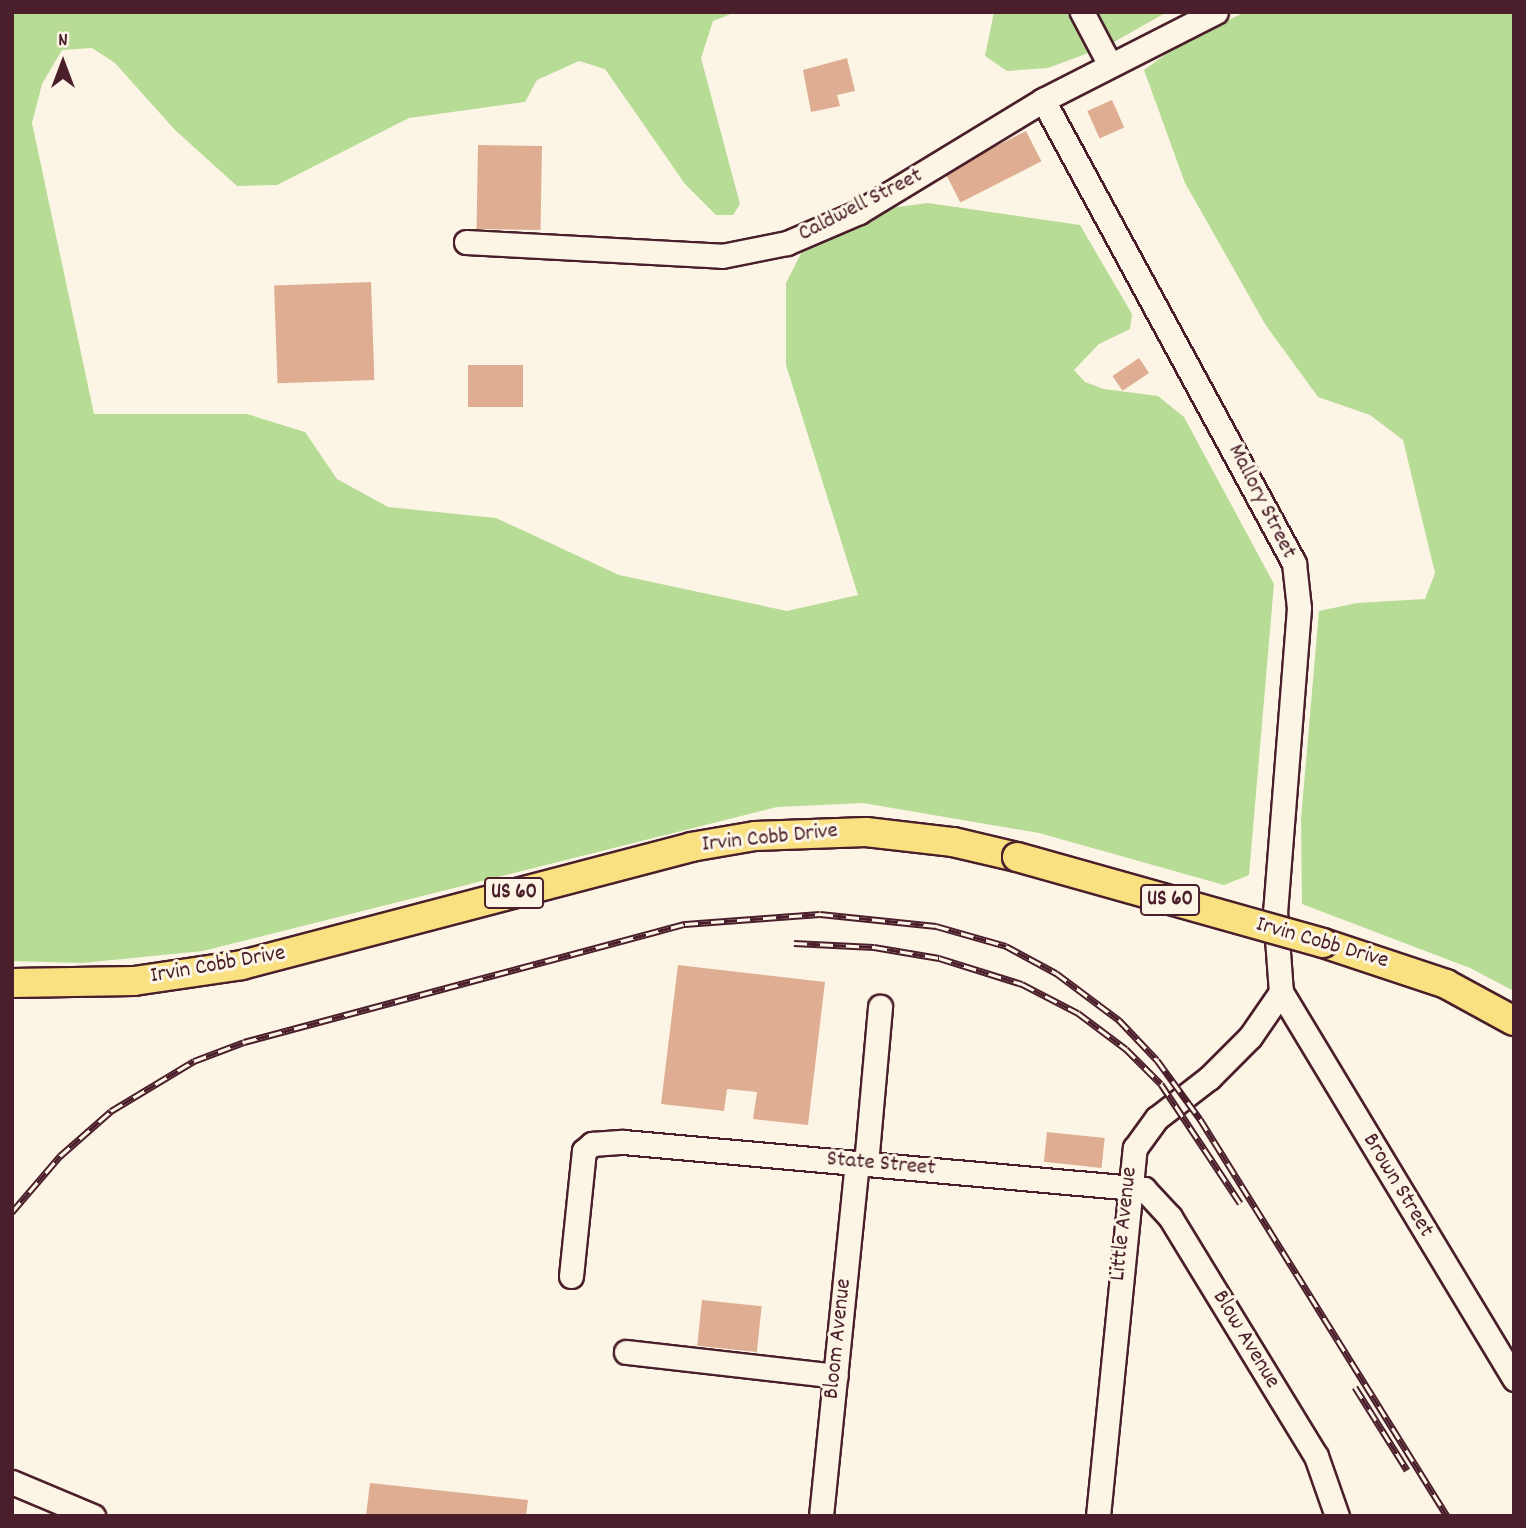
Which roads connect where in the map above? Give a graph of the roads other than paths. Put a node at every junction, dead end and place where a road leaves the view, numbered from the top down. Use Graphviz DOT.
graph roads {
  1 [pos="1082,12"];
  2 [pos="1216,12"];
  3 [pos="1110,65"];
  4 [pos="1043,100"];
  5 [pos="466,242"];
  6 [pos="13,984"];
  7 [pos="1281,992"];
  8 [pos="880,1007"];
  9 [pos="1514,1021"];
  10 [pos="861,1163"];
  11 [pos="1127,1186"];
  12 [pos="571,1276"];
  13 [pos="626,1352"];
  14 [pos="836,1376"];
  15 [pos="1514,1379"];
  16 [pos="12,1482"];
  17 [pos="93,1516"];
  18 [pos="821,1516"];
  19 [pos="1098,1516"];
  20 [pos="1337,1516"];
  1 -- 3 [label="street"];
  2 -- 3 [label="street, Caldwell Street"];
  3 -- 4 [label="street, Caldwell Street"];
  4 -- 5 [label="street, Caldwell Street"];
  4 -- 7 [label="street, Mallory Street"];
  6 -- 9 [label="main road, Irvin Cobb Drive / US 60, bridge"];
  7 -- 11 [label="street, Little Avenue"];
  7 -- 15 [label="street, Brown Street"];
  8 -- 10 [label="street, Bloom Avenue"];
  10 -- 11 [label="street, State Street"];
  10 -- 12 [label="street, State Street"];
  10 -- 14 [label="street, Bloom Avenue"];
  11 -- 19 [label="street, Little Avenue"];
  11 -- 20 [label="street, Blow Avenue"];
  13 -- 14 [label="street"];
  14 -- 18 [label="street, Bloom Avenue"];
  16 -- 17 [label="street"];
}
